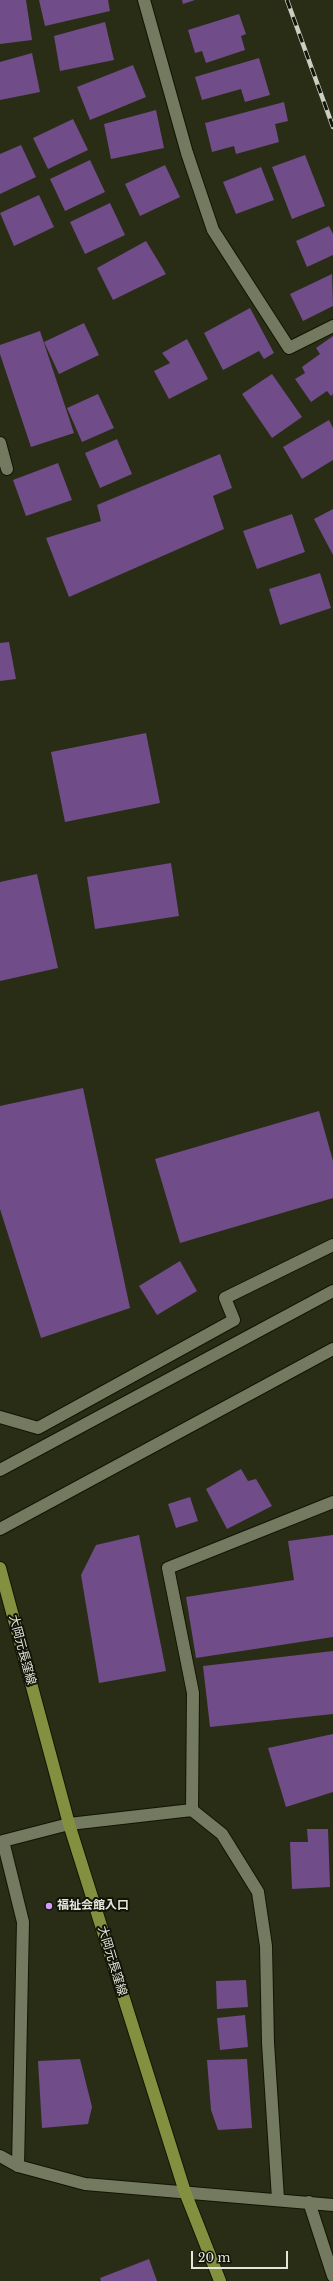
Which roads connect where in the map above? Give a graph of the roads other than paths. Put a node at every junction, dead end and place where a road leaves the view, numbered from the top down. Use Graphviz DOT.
graph roads {
  1 [pos="144,0"];
  2 [pos="333,326"];
  3 [pos="0,443"];
  4 [pos="6,469"];
  5 [pos="333,1245"];
  6 [pos="333,1291"];
  7 [pos="333,1349"];
  8 [pos="0,1417"];
  9 [pos="0,1470"];
  10 [pos="333,1502"];
  11 [pos="0,1529"];
  12 [pos="0,1568"];
  13 [pos="192,1810"];
  14 [pos="69,1824"];
  15 [pos="0,2156"];
  16 [pos="18,2166"];
  17 [pos="185,2192"];
  18 [pos="278,2199"];
  19 [pos="309,2202"];
  20 [pos="333,2205"];
  21 [pos="333,2276"];
  22 [pos="220,2281"];
  1 -- 2 [label="street"];
  3 -- 4 [label="street"];
  5 -- 8 [label="street"];
  6 -- 9 [label="street"];
  7 -- 11 [label="street"];
  10 -- 13 [label="street"];
  12 -- 14 [label="main road, 大岡元長窪線"];
  13 -- 14 [label="street"];
  13 -- 18 [label="street"];
  14 -- 16 [label="street"];
  14 -- 17 [label="main road, 大岡元長窪線"];
  15 -- 16 [label="street"];
  16 -- 17 [label="street"];
  17 -- 18 [label="street"];
  17 -- 22 [label="main road, 大岡元長窪線"];
  18 -- 19 [label="street"];
  19 -- 20 [label="street"];
  19 -- 21 [label="street"];
}
